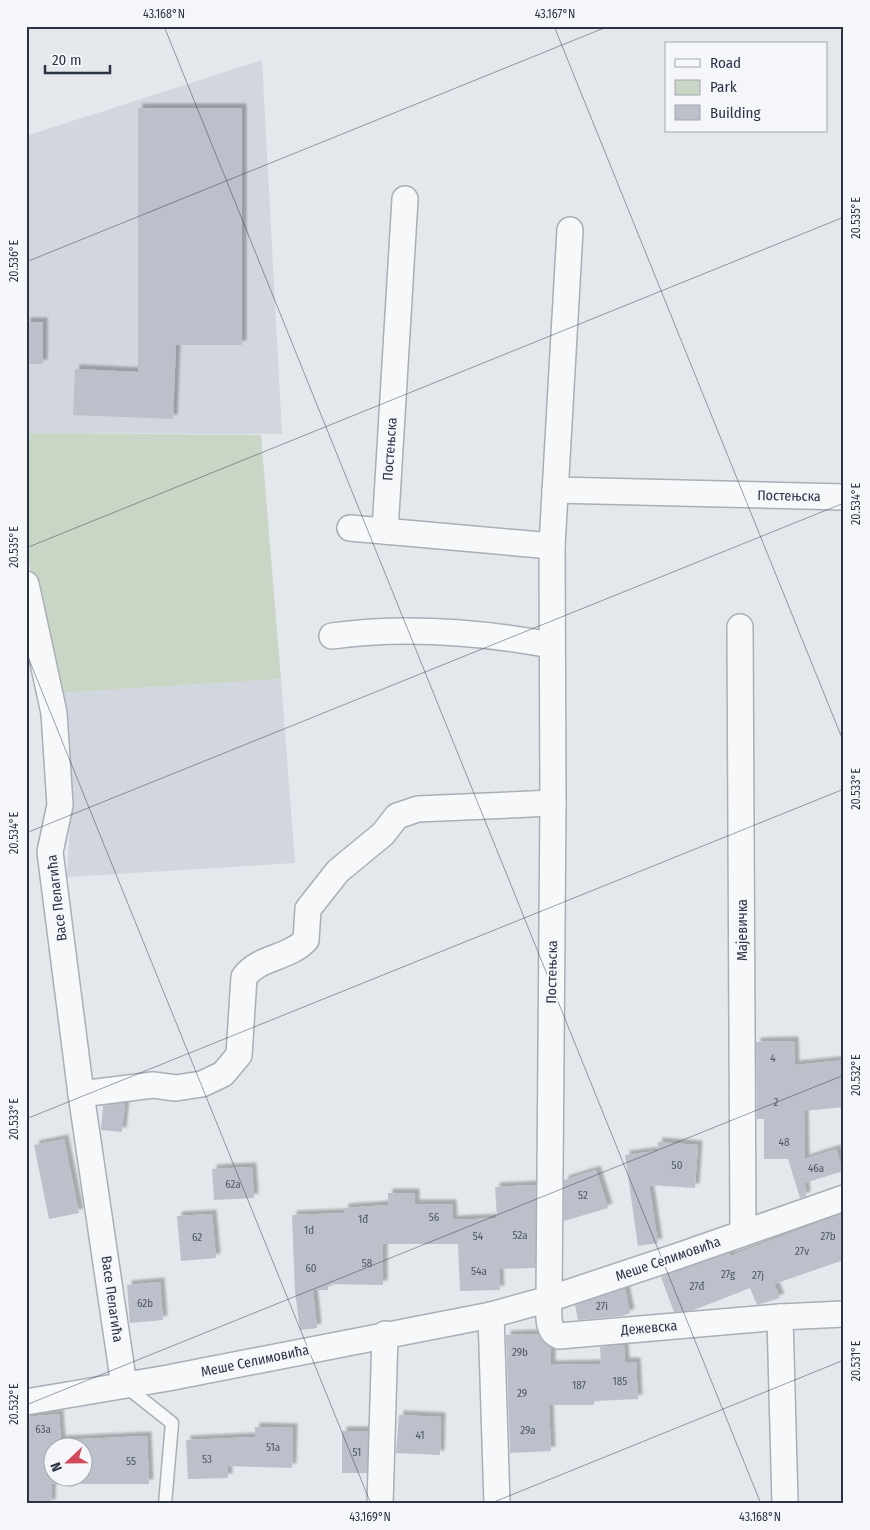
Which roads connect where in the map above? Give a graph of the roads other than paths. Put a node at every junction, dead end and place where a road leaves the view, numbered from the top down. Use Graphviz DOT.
graph roads {
  1 [pos="405,200"];
  2 [pos="570,230"];
  3 [pos="554,490"];
  4 [pos="844,497"];
  5 [pos="350,528"];
  6 [pos="384,531"];
  7 [pos="552,546"];
  8 [pos="26,584"];
  9 [pos="740,627"];
  10 [pos="332,636"];
  11 [pos="551,645"];
  12 [pos="553,803"];
  13 [pos="82,1094"];
  14 [pos="844,1198"];
  15 [pos="743,1232"];
  16 [pos="549,1299"];
  17 [pos="844,1314"];
  18 [pos="491,1315"];
  19 [pos="780,1317"];
  20 [pos="386,1334"];
  21 [pos="124,1385"];
  22 [pos="26,1402"];
  23 [pos="782,1503"];
  24 [pos="165,1504"];
  25 [pos="380,1504"];
  26 [pos="497,1504"];
  1 -- 6 [label="street, Постењска"];
  2 -- 3 [label="street, Постењска"];
  3 -- 4 [label="street, Постењска"];
  3 -- 7 [label="street, Постењска"];
  5 -- 6 [label="street"];
  6 -- 7 [label="street"];
  7 -- 11 [label="street, Постењска"];
  8 -- 13 [label="street, Васе Пелагића"];
  9 -- 15 [label="street, Мајевичка"];
  10 -- 11 [label="street"];
  11 -- 12 [label="street, Постењска"];
  12 -- 13 [label="street"];
  12 -- 16 [label="street, Постењска"];
  13 -- 21 [label="street, Васе Пелагића"];
  14 -- 15 [label="street, Меше Селимовића"];
  15 -- 16 [label="street, Меше Селимовића"];
  16 -- 18 [label="street, Меше Селимовића"];
  16 -- 19 [label="street, Дежевска"];
  17 -- 19 [label="street, Дежевска"];
  18 -- 20 [label="street, Меше Селимовића"];
  18 -- 26 [label="street"];
  19 -- 23 [label="street"];
  20 -- 21 [label="street, Меше Селимовића"];
  20 -- 25 [label="street"];
  21 -- 22 [label="street, Меше Селимовића"];
  21 -- 24 [label="lane"];
}
